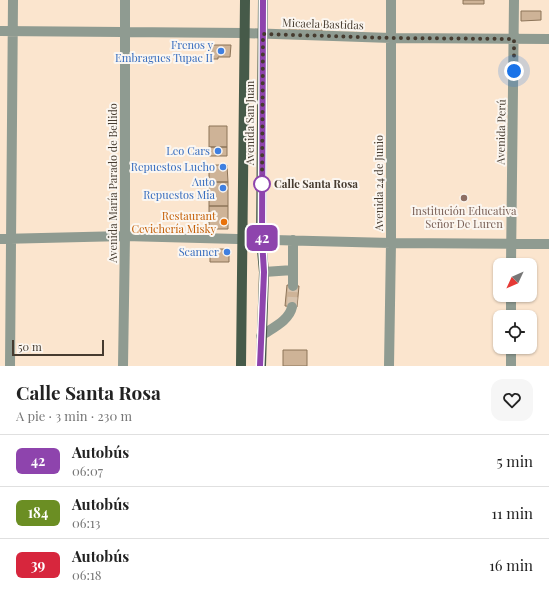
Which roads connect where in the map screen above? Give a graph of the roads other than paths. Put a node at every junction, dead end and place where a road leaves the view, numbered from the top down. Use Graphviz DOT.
graph roads {
  1 [pos="13,0"];
  2 [pos="125,0"];
  3 [pos="244,0"];
  4 [pos="263,0"];
  5 [pos="391,0"];
  6 [pos="514,0"];
  7 [pos="0,31"];
  8 [pos="14,31"];
  9 [pos="125,32"];
  10 [pos="244,33"];
  11 [pos="263,34"];
  12 [pos="391,38"];
  13 [pos="514,39"];
  14 [pos="549,39"];
  15 [pos="126,236"];
  16 [pos="5,239"];
  17 [pos="243,239"];
  18 [pos="262,240"];
  19 [pos="293,240"];
  20 [pos="391,243"];
  21 [pos="512,244"];
  22 [pos="549,244"];
  23 [pos="511,258"];
  24 [pos="293,270"];
  25 [pos="264,272"];
  26 [pos="293,286"];
  27 [pos="292,307"];
  28 [pos="261,336"];
  29 [pos="511,354"];
  30 [pos="10,366"];
  31 [pos="123,366"];
  32 [pos="241,366"];
  33 [pos="260,366"];
  34 [pos="389,366"];
  35 [pos="511,366"];
  1 -- 8 [label="street"];
  2 -- 9 [label="street, Avenida María Parado de Bellido"];
  3 -- 10 [label="main road, Avenida San Juan"];
  4 -- 11 [label="main road, Avenida San Juan"];
  5 -- 12 [label="street, Avenida 24 de Junio"];
  6 -- 13 [label="street, Avenida Perú"];
  7 -- 8 [label="street, Micaela Bastidas"];
  8 -- 9 [label="street, Micaela Bastidas"];
  8 -- 16 [label="street"];
  9 -- 10 [label="street, Micaela Bastidas"];
  9 -- 15 [label="street, Avenida María Parado de Bellido"];
  10 -- 11 [label="street, Micaela Bastidas"];
  10 -- 17 [label="main road, Avenida San Juan"];
  11 -- 12 [label="street, Micaela Bastidas"];
  11 -- 18 [label="main road, Avenida San Juan"];
  12 -- 13 [label="street, Micaela Bastidas"];
  12 -- 20 [label="street, Avenida 24 de Junio"];
  13 -- 14 [label="street, Micaela Bastidas"];
  13 -- 21 [label="street, Avenida Perú"];
  15 -- 16 [label="street"];
  15 -- 17 [label="street"];
  15 -- 31 [label="street, Avenida María Parado de Bellido"];
  16 -- 30 [label="street"];
  17 -- 18 [label="street"];
  17 -- 32 [label="main road, Avenida San Juan"];
  18 -- 19 [label="street"];
  18 -- 25 [label="main road, Avenida San Juan"];
  19 -- 20 [label="street"];
  19 -- 24 [label="street"];
  20 -- 21 [label="street"];
  20 -- 34 [label="street, Avenida 24 de Junio"];
  21 -- 22 [label="street"];
  21 -- 23 [label="street, Avenida Perú"];
  24 -- 25 [label="street"];
  24 -- 26 [label="street"];
  25 -- 28 [label="main road, Avenida San Juan"];
  27 -- 28 [label="street"];
  28 -- 33 [label="main road, Avenida San Juan"];
  29 -- 35 [label="street"];
}
